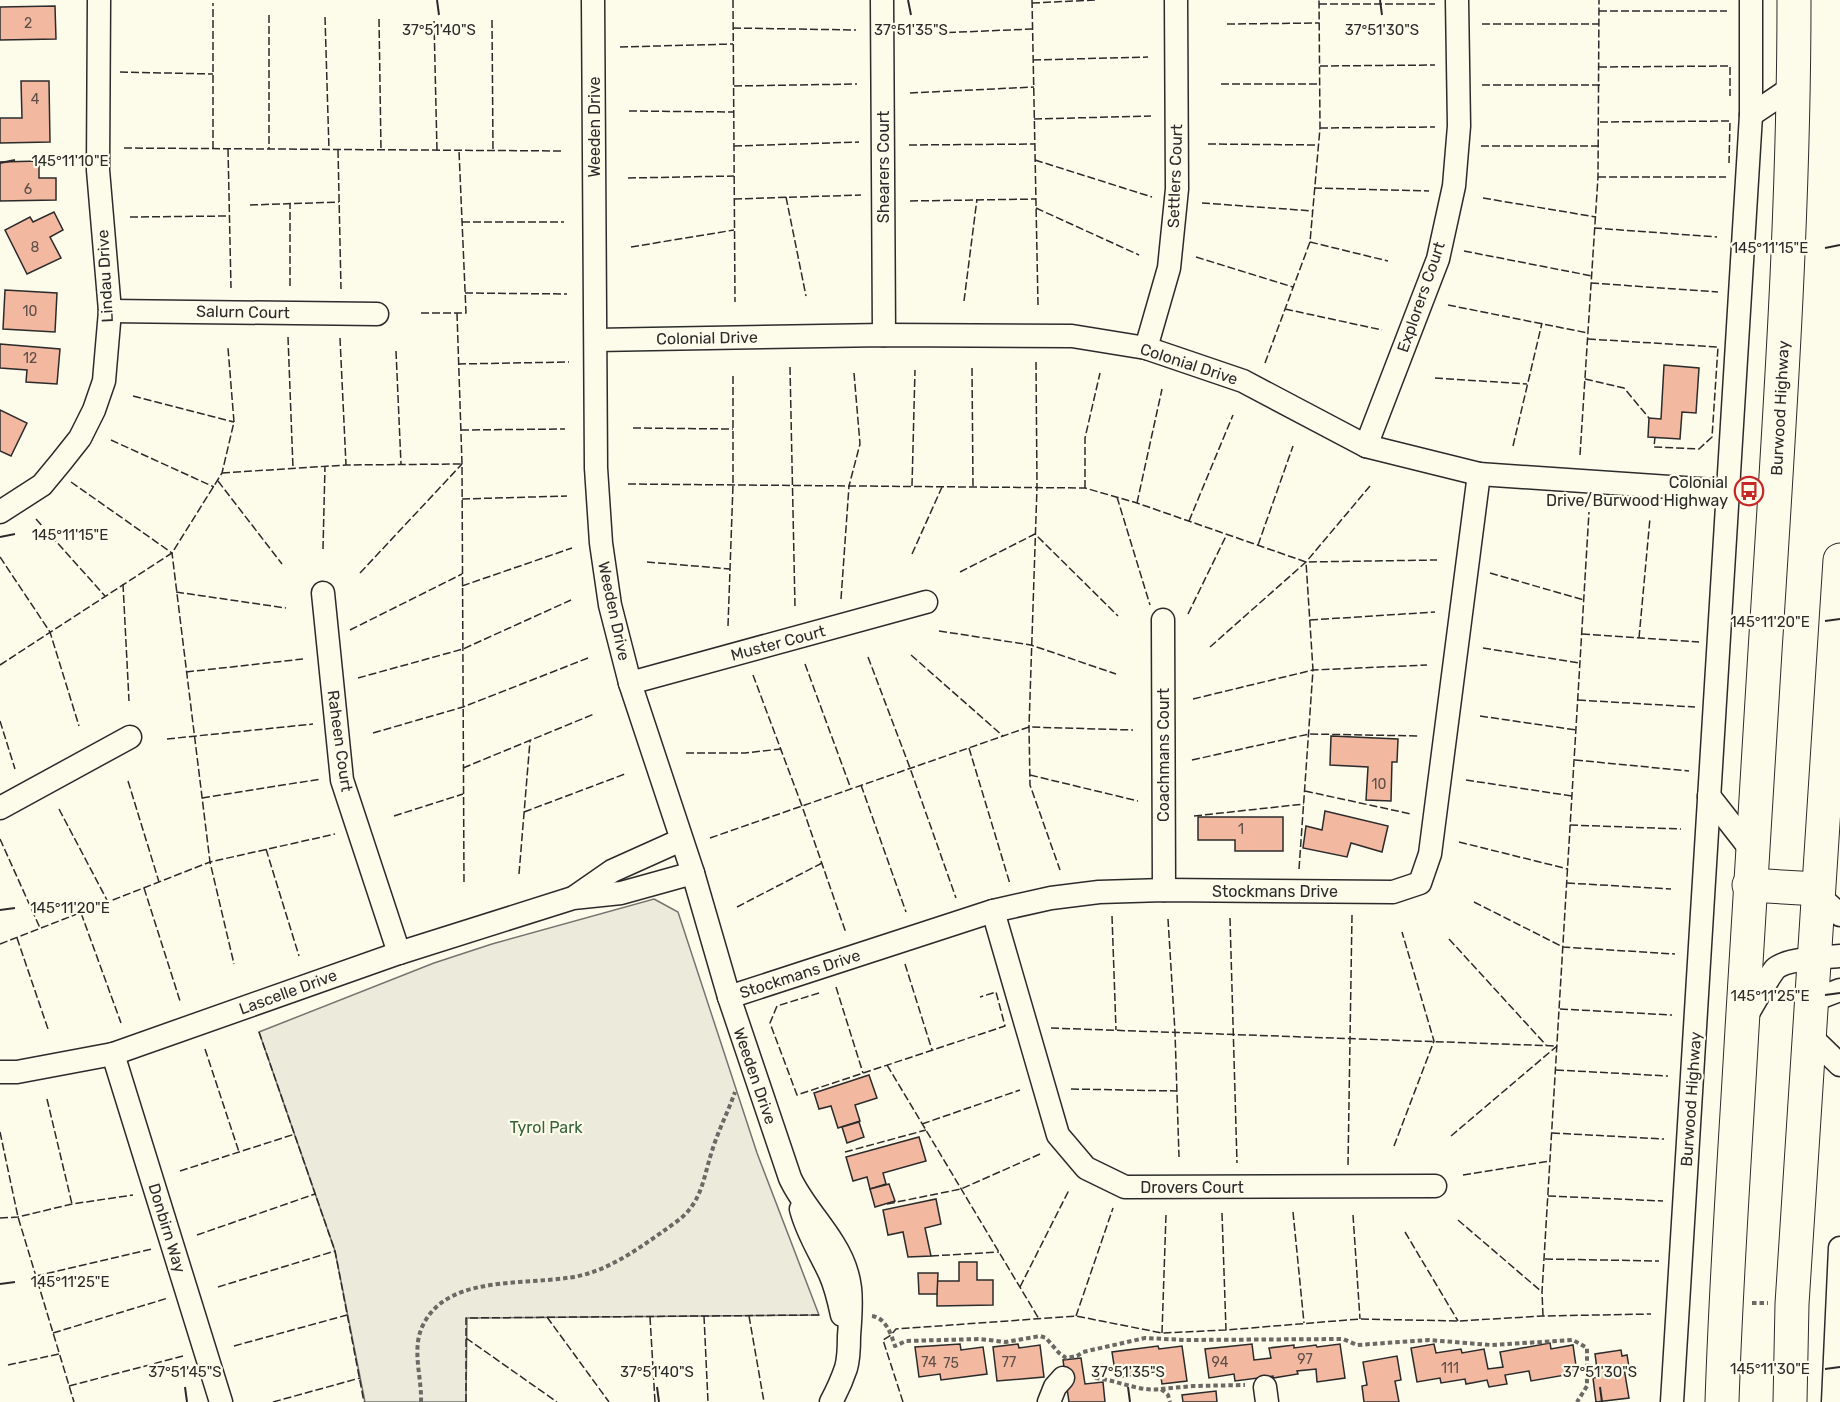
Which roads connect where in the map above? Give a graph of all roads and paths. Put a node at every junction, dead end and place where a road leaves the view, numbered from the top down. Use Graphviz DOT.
graph roads {
  1 [pos="99,0"];
  2 [pos="593,0"];
  3 [pos="882,0"];
  4 [pos="1176,0"];
  5 [pos="1458,0"];
  6 [pos="1751,0"];
  7 [pos="1794,0"];
  8 [pos="1794,86"];
  9 [pos="1751,115"];
  10 [pos="110,311"];
  11 [pos="377,314"];
  12 [pos="884,335"];
  13 [pos="596,340"];
  14 [pos="1146,348"];
  15 [pos="1366,446"];
  16 [pos="1479,474"];
  17 [pos="1728,491"];
  18 [pos="0,512"];
  19 [pos="1840,560"];
  20 [pos="323,593"];
  21 [pos="926,602"];
  22 [pos="1162,620"];
  23 [pos="630,683"];
  24 [pos="130,737"];
  25 [pos="1709,796"];
  26 [pos="0,808"];
  27 [pos="681,840"];
  28 [pos="1752,851"];
  29 [pos="693,873"];
  30 [pos="1749,885"];
  31 [pos="1827,888"];
  32 [pos="1164,890"];
  33 [pos="573,898"];
  34 [pos="993,911"];
  35 [pos="399,953"];
  36 [pos="1827,957"];
  37 [pos="1826,996"];
  38 [pos="729,997"];
  39 [pos="1743,1021"];
  40 [pos="1808,1034"];
  41 [pos="113,1054"];
  42 [pos="1840,1065"];
  43 [pos="0,1072"];
  44 [pos="735,1092"];
  45 [pos="1435,1186"];
  46 [pos="1840,1248"];
  47 [pos="872,1316"];
  48 [pos="1064,1378"];
  49 [pos="1095,1378"];
  50 [pos="1161,1389"];
  51 [pos="1266,1395"];
  52 [pos="221,1402"];
  53 [pos="421,1402"];
  54 [pos="831,1402"];
  55 [pos="1049,1402"];
  56 [pos="1170,1402"];
  57 [pos="1577,1402"];
  58 [pos="1672,1402"];
  59 [pos="1722,1402"];
  60 [pos="1790,1402"];
  61 [pos="1833,1402"];
  1 -- 10 [label="street, Lindau Drive"];
  2 -- 13 [label="street, Weeden Drive"];
  3 -- 12 [label="street, Shearers Court"];
  4 -- 14 [label="street, Settlers Court"];
  5 -- 15 [label="street, Explorers Court"];
  6 -- 9 [label="street, Burwood Highway"];
  7 -- 8 [label="highway, Burwood Highway"];
  8 -- 9 [label="street"];
  8 -- 28 [label="highway, Burwood Highway"];
  9 -- 17 [label="street, Burwood Highway"];
  10 -- 11 [label="street, Salurn Court"];
  10 -- 18 [label="street, Lindau Drive"];
  12 -- 13 [label="street, Colonial Drive"];
  12 -- 14 [label="street, Colonial Drive"];
  13 -- 23 [label="street, Weeden Drive"];
  14 -- 15 [label="street, Colonial Drive"];
  15 -- 16 [label="street, Colonial Drive"];
  16 -- 17 [label="street, Colonial Drive"];
  16 -- 32 [label="street, Stockmans Drive"];
  17 -- 25 [label="street, Burwood Highway"];
  19 -- 31 [label="highway"];
  20 -- 35 [label="street, Raheen Court"];
  21 -- 23 [label="street, Muster Court"];
  22 -- 32 [label="street, Coachmans Court"];
  23 -- 27 [label="street, Weeden Drive"];
  24 -- 26 [label="street"];
  25 -- 28 [label="street"];
  25 -- 58 [label="street, Burwood Highway"];
  27 -- 29 [label="street, Weeden Drive"];
  27 -- 33 [label="street, Lascelle Drive"];
  28 -- 30 [label="highway, Burwood Highway"];
  29 -- 33 [label="street, Lascelle Drive"];
  29 -- 38 [label="street, Weeden Drive"];
  30 -- 31 [label="highway"];
  30 -- 39 [label="highway, Burwood Highway"];
  31 -- 36 [label="highway"];
  32 -- 34 [label="street, Stockmans Drive"];
  33 -- 35 [label="street, Lascelle Drive"];
  34 -- 38 [label="street, Stockmans Drive"];
  34 -- 45 [label="street, Drovers Court"];
  35 -- 41 [label="street, Lascelle Drive"];
  36 -- 37 [label="highway"];
  36 -- 39 [label="street"];
  37 -- 40 [label="highway"];
  38 -- 54 [label="street, Weeden Drive"];
  39 -- 59 [label="highway, Burwood Highway"];
  40 -- 42 [label="street"];
  40 -- 60 [label="highway"];
  41 -- 43 [label="street, Lascelle Drive"];
  41 -- 52 [label="street, Donbirn Way"];
  44 -- 53 [label="path"];
  46 -- 61 [label="street"];
  47 -- 57 [label="path"];
  48 -- 55 [label="street"];
  49 -- 50 [label="path"];
  50 -- 51 [label="path"];
  50 -- 56 [label="path"];
}
